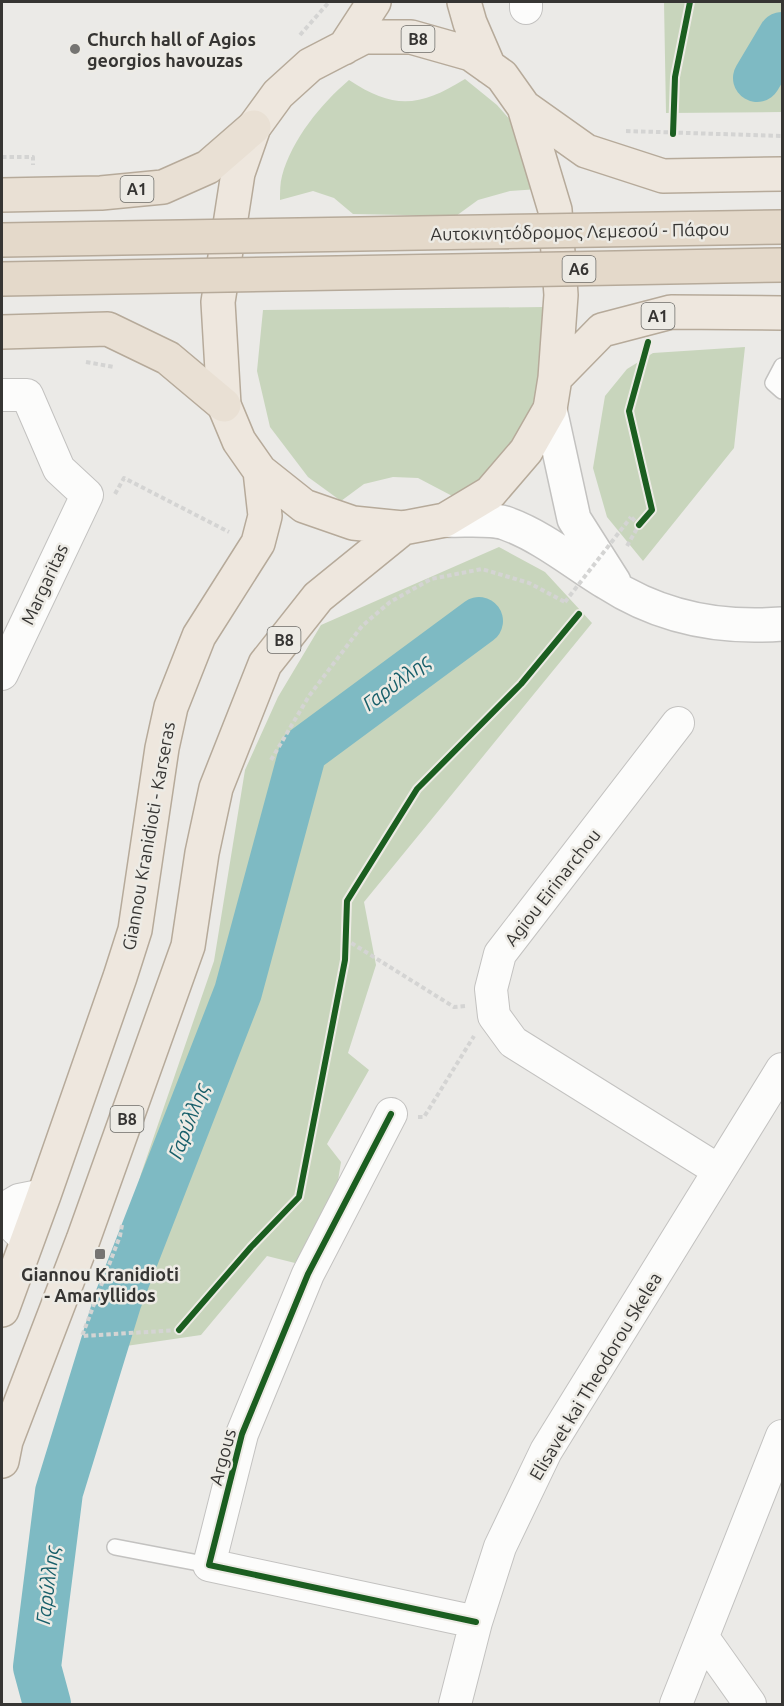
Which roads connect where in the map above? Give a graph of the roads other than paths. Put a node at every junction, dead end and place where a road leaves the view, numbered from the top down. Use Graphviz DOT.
graph roads {
  1 [pos="374,2"];
  2 [pos="464,2"];
  3 [pos="344,48"];
  4 [pos="489,67"];
  5 [pos="524,107"];
  6 [pos="255,127"];
  7 [pos="783,174"];
  8 [pos="2,195"];
  9 [pos="783,227"];
  10 [pos="2,240"];
  11 [pos="783,265"];
  12 [pos="2,279"];
  13 [pos="783,314"];
  14 [pos="2,332"];
  15 [pos="783,366"];
  16 [pos="783,391"];
  17 [pos="552,394"];
  18 [pos="14,395"];
  19 [pos="224,405"];
  20 [pos="260,471"];
  21 [pos="445,520"];
  22 [pos="403,528"];
  23 [pos="619,591"];
  24 [pos="783,624"];
  25 [pos="2,674"];
  26 [pos="678,723"];
  27 [pos="783,1069"];
  28 [pos="391,1113"];
  29 [pos="718,1170"];
  30 [pos="2,1310"];
  31 [pos="783,1436"];
  32 [pos="3,1447"];
  33 [pos="116,1547"];
  34 [pos="209,1565"];
  35 [pos="476,1622"];
  36 [pos="704,1639"];
  37 [pos="455,1704"];
  38 [pos="676,1704"];
  39 [pos="750,1704"];
  1 -- 3 [label="main road"];
  2 -- 4 [label="main road, B8"];
  3 -- 4 [label="main road, B8"];
  3 -- 6 [label="main road, B8"];
  4 -- 5 [label="main road, B8"];
  5 -- 7 [label="main road"];
  5 -- 17 [label="main road, B8"];
  6 -- 8 [label="highway, A1"];
  6 -- 19 [label="main road, B8"];
  9 -- 10 [label="highway, Αυτοκινητόδρομος Λεμεσού - Πάφου / A6, bridge"];
  11 -- 12 [label="highway, Αυτοκινητόδρομος Λεμεσού - Πάφου / A6, bridge"];
  13 -- 17 [label="main road, A1"];
  14 -- 19 [label="highway"];
  15 -- 16 [label="lane"];
  17 -- 21 [label="main road, B8"];
  17 -- 23 [label="main road"];
  18 -- 25 [label="street, Margaritas"];
  19 -- 20 [label="main road, B8"];
  20 -- 22 [label="main road, B8"];
  20 -- 30 [label="main road, Giannou Kranidioti - Karseras / B8"];
  21 -- 22 [label="main road, B8"];
  21 -- 23 [label="main road"];
  22 -- 32 [label="main road, B8"];
  23 -- 24 [label="main road"];
  26 -- 29 [label="street, Agiou Eirinarchou"];
  27 -- 29 [label="street, Elisavet kai Theodorou Skelea"];
  28 -- 34 [label="street, Argous"];
  29 -- 35 [label="street, Elisavet kai Theodorou Skelea"];
  31 -- 36 [label="street"];
  33 -- 34 [label="lane"];
  34 -- 35 [label="street"];
  35 -- 37 [label="street, Elisavet kai Theodorou Skelea"];
  36 -- 38 [label="street"];
  36 -- 39 [label="street"];
}
